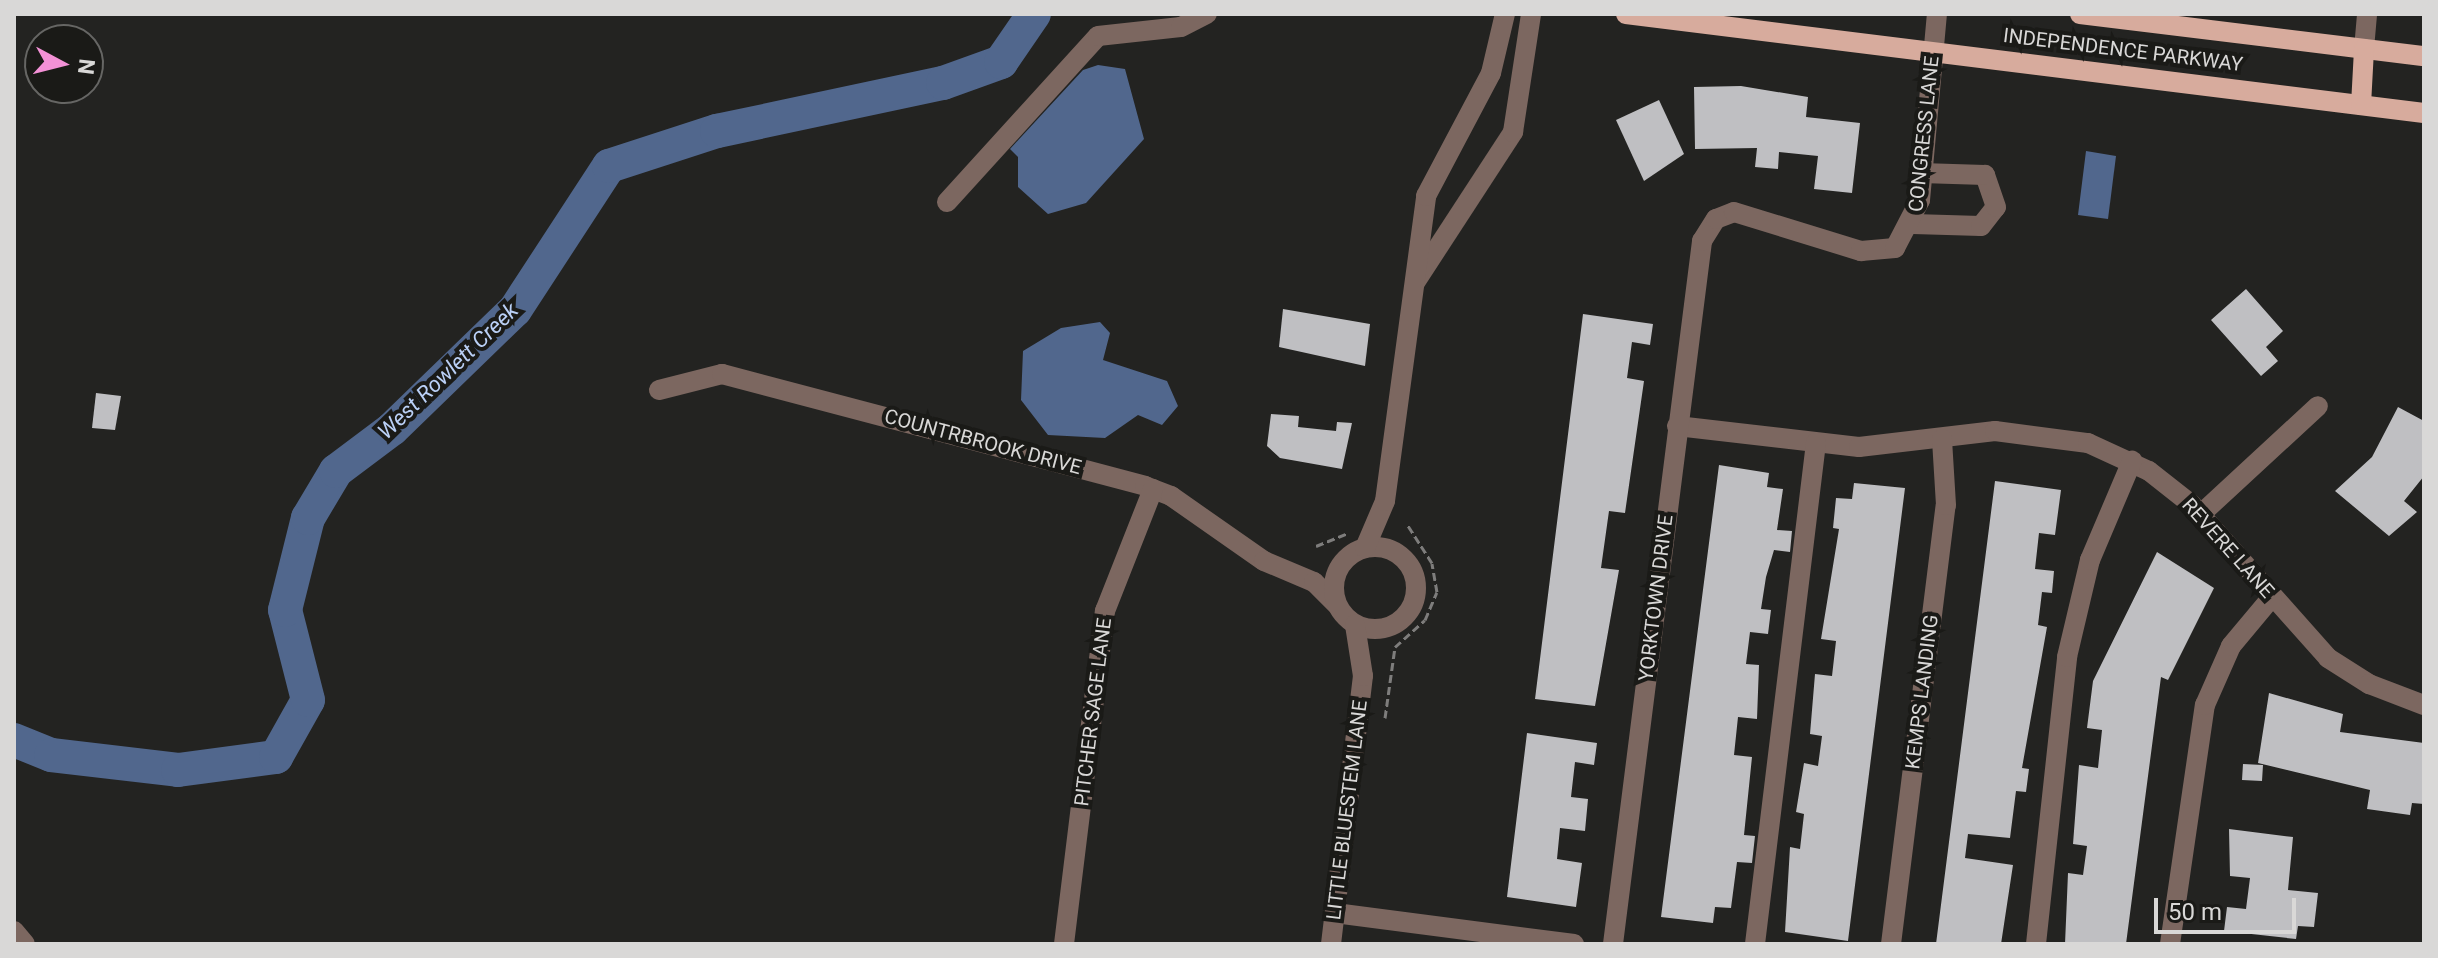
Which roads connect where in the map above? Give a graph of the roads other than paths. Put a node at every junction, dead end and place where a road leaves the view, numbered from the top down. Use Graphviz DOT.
graph roads {
  1 [pos="1207,14"];
  2 [pos="1505,14"];
  3 [pos="1531,14"];
  4 [pos="1626,14"];
  5 [pos="1937,14"];
  6 [pos="2080,14"];
  7 [pos="2367,14"];
  8 [pos="2364,49"];
  9 [pos="1933,50"];
  10 [pos="2424,56"];
  11 [pos="2361,105"];
  12 [pos="2424,113"];
  13 [pos="1921,173"];
  14 [pos="947,202"];
  15 [pos="1913,224"];
  16 [pos="1699,252"];
  17 [pos="1410,292"];
  18 [pos="659,390"];
  19 [pos="2318,406"];
  20 [pos="1677,426"];
  21 [pos="1942,439"];
  22 [pos="1816,443"];
  23 [pos="2132,461"];
  24 [pos="1153,489"];
  25 [pos="1385,501"];
  26 [pos="2201,514"];
  27 [pos="1365,548"];
  28 [pos="1403,557"];
  29 [pos="1341,563"];
  30 [pos="1288,570"];
  31 [pos="2272,597"];
  32 [pos="1336,604"];
  33 [pos="1355,625"];
  34 [pos="1395,625"];
  35 [pos="1363,676"];
  36 [pos="2424,705"];
  37 [pos="1335,913"];
  38 [pos="14,931"];
  39 [pos="25,944"];
  40 [pos="1064,944"];
  41 [pos="1331,944"];
  42 [pos="1574,944"];
  43 [pos="1613,944"];
  44 [pos="1755,944"];
  45 [pos="1891,944"];
  46 [pos="2036,944"];
  47 [pos="2170,944"];
  1 -- 14 [label="street"];
  2 -- 17 [label="street"];
  3 -- 17 [label="street"];
  4 -- 9 [label="main road, INDEPENDENCE PARKWAY"];
  5 -- 9 [label="street, CONGRESS LANE"];
  6 -- 8 [label="main road, INDEPENDENCE PARKWAY"];
  7 -- 8 [label="street"];
  8 -- 10 [label="main road, INDEPENDENCE PARKWAY"];
  8 -- 11 [label="main road"];
  9 -- 11 [label="main road, INDEPENDENCE PARKWAY"];
  9 -- 13 [label="street, CONGRESS LANE"];
  11 -- 12 [label="main road, INDEPENDENCE PARKWAY"];
  13 -- 15 [label="street, CONGRESS LANE"];
  13 -- 15 [label="street"];
  15 -- 16 [label="street, CONGRESS LANE"];
  16 -- 20 [label="street, YORKTOWN DRIVE"];
  17 -- 25 [label="street"];
  18 -- 24 [label="street, COUNTRBROOK DRIVE"];
  19 -- 26 [label="street"];
  20 -- 22 [label="street, REVERE LANE"];
  20 -- 43 [label="street, YORKTOWN DRIVE"];
  21 -- 22 [label="street, REVERE LANE"];
  21 -- 23 [label="street, REVERE LANE"];
  21 -- 45 [label="street, KEMPS LANDING"];
  22 -- 44 [label="street"];
  23 -- 26 [label="street, REVERE LANE"];
  23 -- 46 [label="street"];
  24 -- 30 [label="street, COUNTRBROOK DRIVE"];
  24 -- 40 [label="street, PITCHER SAGE LANE"];
  25 -- 27 [label="street"];
  25 -- 28 [label="street"];
  26 -- 31 [label="street, REVERE LANE"];
  27 -- 28 [label="street"];
  27 -- 29 [label="street"];
  28 -- 34 [label="street"];
  29 -- 30 [label="street"];
  29 -- 32 [label="street"];
  30 -- 32 [label="street, COUNTRBROOK DRIVE"];
  31 -- 36 [label="street, REVERE LANE"];
  31 -- 47 [label="street"];
  32 -- 33 [label="street"];
  33 -- 34 [label="street"];
  33 -- 35 [label="street, LITTLE BLUESTEM LANE"];
  34 -- 35 [label="street, LITTLE BLUESTEM LANE"];
  35 -- 37 [label="street, LITTLE BLUESTEM LANE"];
  37 -- 41 [label="street, LITTLE BLUESTEM LANE"];
  37 -- 42 [label="street"];
  38 -- 39 [label="street"];
}
